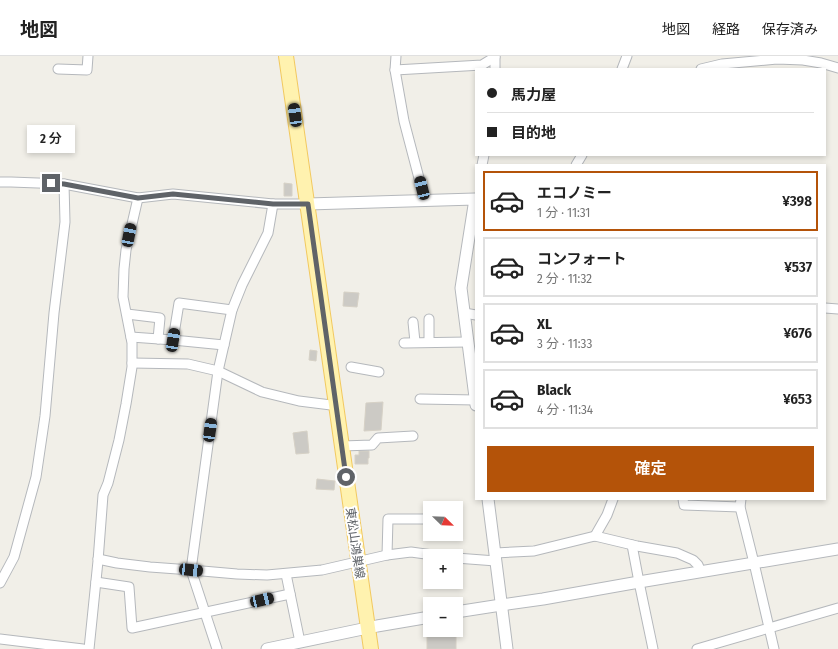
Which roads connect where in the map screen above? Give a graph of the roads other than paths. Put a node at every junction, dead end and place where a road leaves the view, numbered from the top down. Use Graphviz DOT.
graph roads {
  1 [pos="88,56"];
  2 [pos="286,56"];
  3 [pos="396,56"];
  4 [pos="495,56"];
  5 [pos="627,56"];
  6 [pos="495,68"];
  7 [pos="622,68"];
  8 [pos="705,68"];
  9 [pos="838,68"];
  10 [pos="58,69"];
  11 [pos="395,70"];
  12 [pos="0,182"];
  13 [pos="64,184"];
  14 [pos="138,198"];
  15 [pos="475,198"];
  16 [pos="425,201"];
  17 [pos="273,204"];
  18 [pos="308,204"];
  19 [pos="475,204"];
  20 [pos="826,308"];
  21 [pos="838,309"];
  22 [pos="232,310"];
  23 [pos="464,313"];
  24 [pos="127,314"];
  25 [pos="475,315"];
  26 [pos="429,319"];
  27 [pos="413,322"];
  28 [pos="131,337"];
  29 [pos="158,339"];
  30 [pos="173,340"];
  31 [pos="404,342"];
  32 [pos="415,342"];
  33 [pos="429,342"];
  34 [pos="468,342"];
  35 [pos="224,345"];
  36 [pos="132,363"];
  37 [pos="351,367"];
  38 [pos="218,371"];
  39 [pos="379,372"];
  40 [pos="475,394"];
  41 [pos="420,399"];
  42 [pos="475,401"];
  43 [pos="336,405"];
  44 [pos="413,436"];
  45 [pos="342,446"];
  46 [pos="488,500"];
  47 [pos="613,500"];
  48 [pos="684,500"];
  49 [pos="741,503"];
  50 [pos="423,519"];
  51 [pos="595,536"];
  52 [pos="632,545"];
  53 [pos="838,549"];
  54 [pos="423,554"];
  55 [pos="387,555"];
  56 [pos="495,557"];
  57 [pos="463,558"];
  58 [pos="98,559"];
  59 [pos="358,561"];
  60 [pos="754,563"];
  61 [pos="191,570"];
  62 [pos="701,572"];
  63 [pos="286,574"];
  64 [pos="96,582"];
  65 [pos="639,582"];
  66 [pos="0,583"];
  67 [pos="290,594"];
  68 [pos="501,605"];
  69 [pos="838,608"];
  70 [pos="463,611"];
  71 [pos="205,613"];
  72 [pos="423,618"];
  73 [pos="367,628"];
  74 [pos="769,628"];
  75 [pos="0,639"];
  76 [pos="300,642"];
  77 [pos="83,649"];
  78 [pos="89,649"];
  79 [pos="217,649"];
  80 [pos="267,649"];
  81 [pos="371,649"];
  82 [pos="507,649"];
  83 [pos="653,649"];
  84 [pos="697,649"];
  85 [pos="774,649"];
  1 -- 10 [label="street"];
  2 -- 18 [label="main road, 東松山鴻巣線"];
  3 -- 11 [label="street"];
  4 -- 6 [label="street"];
  4 -- 11 [label="street"];
  5 -- 7 [label="street"];
  8 -- 9 [label="street"];
  11 -- 16 [label="street"];
  12 -- 13 [label="street"];
  13 -- 14 [label="street"];
  13 -- 66 [label="street"];
  14 -- 17 [label="street"];
  14 -- 24 [label="street"];
  15 -- 16 [label="street"];
  16 -- 18 [label="street"];
  17 -- 18 [label="street"];
  17 -- 22 [label="street"];
  18 -- 43 [label="main road, 東松山鴻巣線"];
  19 -- 23 [label="street"];
  20 -- 21 [label="street"];
  22 -- 30 [label="street"];
  22 -- 35 [label="street"];
  23 -- 25 [label="street"];
  23 -- 34 [label="street"];
  24 -- 28 [label="street"];
  24 -- 29 [label="street"];
  26 -- 33 [label="street"];
  27 -- 32 [label="street"];
  28 -- 29 [label="street"];
  28 -- 36 [label="street"];
  29 -- 30 [label="street"];
  30 -- 35 [label="street"];
  31 -- 32 [label="street"];
  32 -- 33 [label="street"];
  33 -- 34 [label="street"];
  34 -- 40 [label="street"];
  35 -- 38 [label="street"];
  36 -- 38 [label="street"];
  36 -- 58 [label="street"];
  37 -- 39 [label="street"];
  38 -- 43 [label="street"];
  38 -- 61 [label="street"];
  41 -- 42 [label="street"];
  43 -- 45 [label="main road, 東松山鴻巣線"];
  44 -- 45 [label="street"];
  45 -- 59 [label="main road, 東松山鴻巣線"];
  46 -- 56 [label="street"];
  47 -- 51 [label="street"];
  48 -- 49 [label="street"];
  49 -- 60 [label="street"];
  50 -- 55 [label="street"];
  51 -- 52 [label="street"];
  51 -- 56 [label="street"];
  52 -- 62 [label="street"];
  52 -- 65 [label="street"];
  53 -- 60 [label="street"];
  54 -- 55 [label="street"];
  55 -- 59 [label="street"];
  56 -- 57 [label="street"];
  56 -- 68 [label="street"];
  58 -- 61 [label="street"];
  58 -- 64 [label="street"];
  59 -- 63 [label="street"];
  59 -- 73 [label="main road, 東松山鴻巣線"];
  60 -- 62 [label="street"];
  60 -- 74 [label="street"];
  61 -- 63 [label="street"];
  61 -- 71 [label="street"];
  62 -- 65 [label="street"];
  63 -- 67 [label="street"];
  64 -- 71 [label="street"];
  64 -- 78 [label="street"];
  65 -- 68 [label="street"];
  65 -- 83 [label="street"];
  67 -- 71 [label="street"];
  67 -- 76 [label="street"];
  68 -- 70 [label="street"];
  68 -- 82 [label="street"];
  69 -- 74 [label="street"];
  71 -- 79 [label="street"];
  72 -- 73 [label="street"];
  73 -- 76 [label="street"];
  73 -- 81 [label="main road, 東松山鴻巣線"];
  74 -- 84 [label="street"];
  74 -- 85 [label="street"];
  75 -- 77 [label="street"];
  76 -- 80 [label="street"];
}
